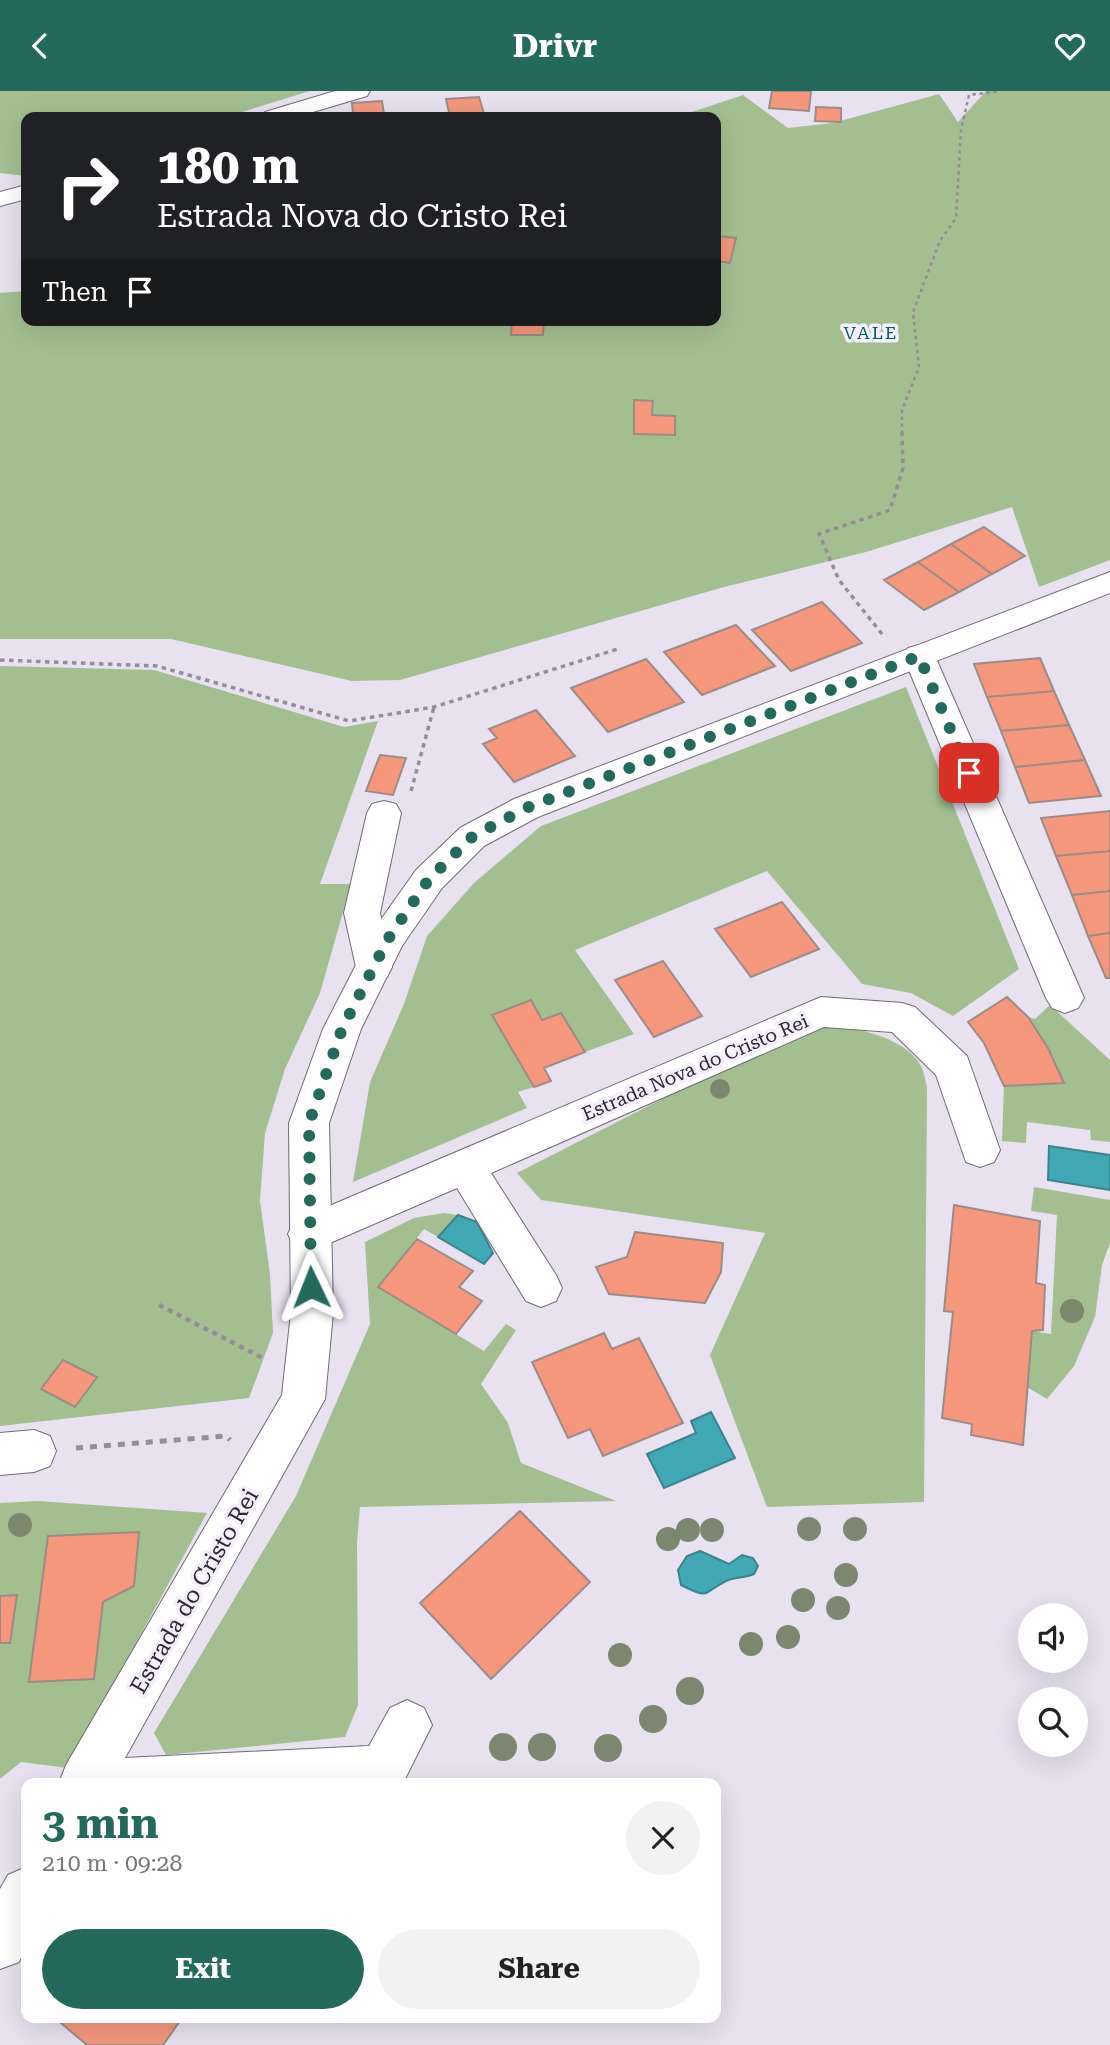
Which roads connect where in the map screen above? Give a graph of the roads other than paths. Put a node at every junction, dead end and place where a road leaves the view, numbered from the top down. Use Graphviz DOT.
graph roads {
  1 [pos="359,91"];
  2 [pos="290,112"];
  3 [pos="21,193"];
  4 [pos="0,199"];
  5 [pos="1110,582"];
  6 [pos="912,659"];
  7 [pos="384,813"];
  8 [pos="374,967"];
  9 [pos="1065,998"];
  10 [pos="980,1150"];
  11 [pos="465,1166"];
  12 [pos="309,1234"];
  13 [pos="541,1288"];
  14 [pos="407,1725"];
  15 [pos="87,1778"];
  16 [pos="224,1778"];
  17 [pos="21,1903"];
  18 [pos="0,1943"];
  1 -- 2 [label="street"];
  3 -- 4 [label="street"];
  5 -- 6 [label="street"];
  6 -- 8 [label="street"];
  6 -- 9 [label="street"];
  7 -- 8 [label="street"];
  8 -- 12 [label="street"];
  10 -- 11 [label="street, Estrada Nova do Cristo Rei"];
  11 -- 12 [label="street, Estrada Nova do Cristo Rei"];
  11 -- 13 [label="street"];
  12 -- 15 [label="street, Estrada do Cristo Rei"];
  14 -- 16 [label="street"];
  17 -- 18 [label="street"];
}
